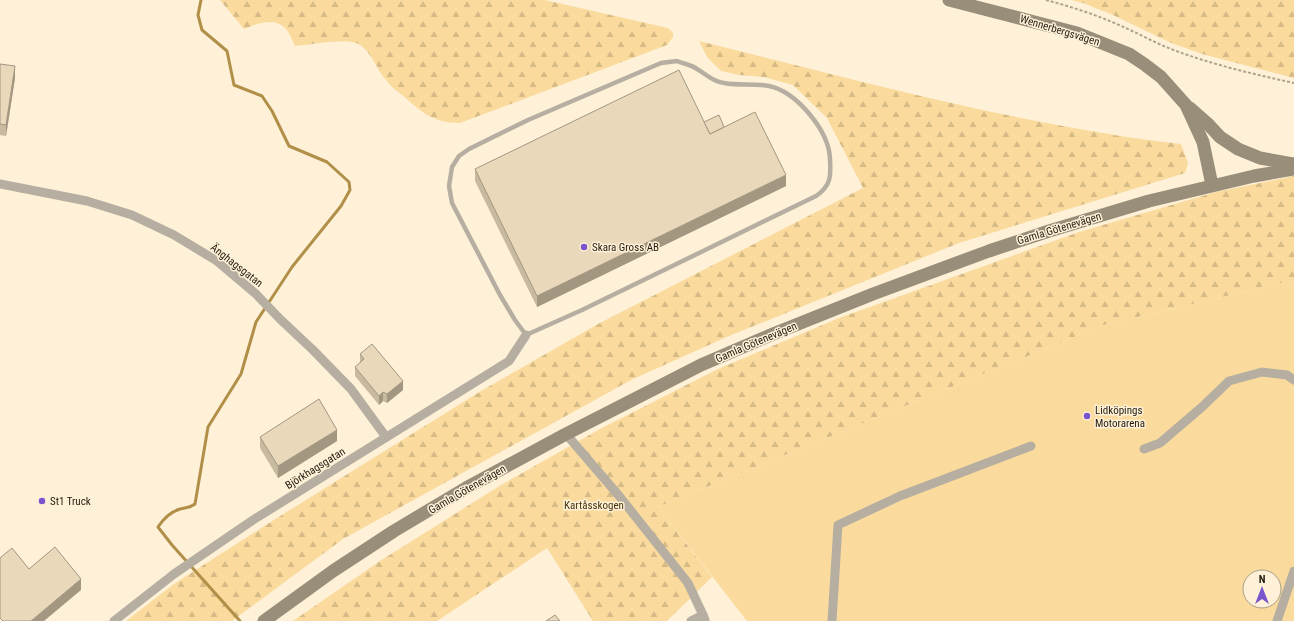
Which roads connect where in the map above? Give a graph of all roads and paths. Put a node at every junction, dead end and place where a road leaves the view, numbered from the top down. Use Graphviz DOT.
graph roads {
  1 [pos="949,0"];
  2 [pos="1046,0"];
  3 [pos="1294,83"];
  4 [pos="1186,105"];
  5 [pos="1294,164"];
  6 [pos="1294,169"];
  7 [pos="0,184"];
  8 [pos="1212,185"];
  9 [pos="526,336"];
  10 [pos="1294,380"];
  11 [pos="566,434"];
  12 [pos="386,437"];
  13 [pos="1032,446"];
  14 [pos="1144,448"];
  15 [pos="1294,571"];
  16 [pos="704,618"];
  17 [pos="114,621"];
  18 [pos="264,621"];
  19 [pos="691,621"];
  20 [pos="832,621"];
  21 [pos="1278,621"];
  1 -- 4 [label="street, Wennerbergsvägen"];
  2 -- 3 [label="path"];
  4 -- 5 [label="street"];
  4 -- 8 [label="street, Wennerbergsvägen"];
  6 -- 8 [label="street, Gamla Götenevägen"];
  7 -- 12 [label="street, Änghagsgatan"];
  8 -- 11 [label="street, Gamla Götenevägen"];
  9 -- 9 [label="lane"];
  9 -- 12 [label="street, Björkhagsgatan"];
  10 -- 14 [label="street"];
  11 -- 16 [label="street"];
  11 -- 18 [label="street, Gamla Götenevägen"];
  12 -- 17 [label="street, Björkhagsgatan"];
  13 -- 20 [label="street"];
  15 -- 21 [label="street"];
  16 -- 19 [label="street"];
}
